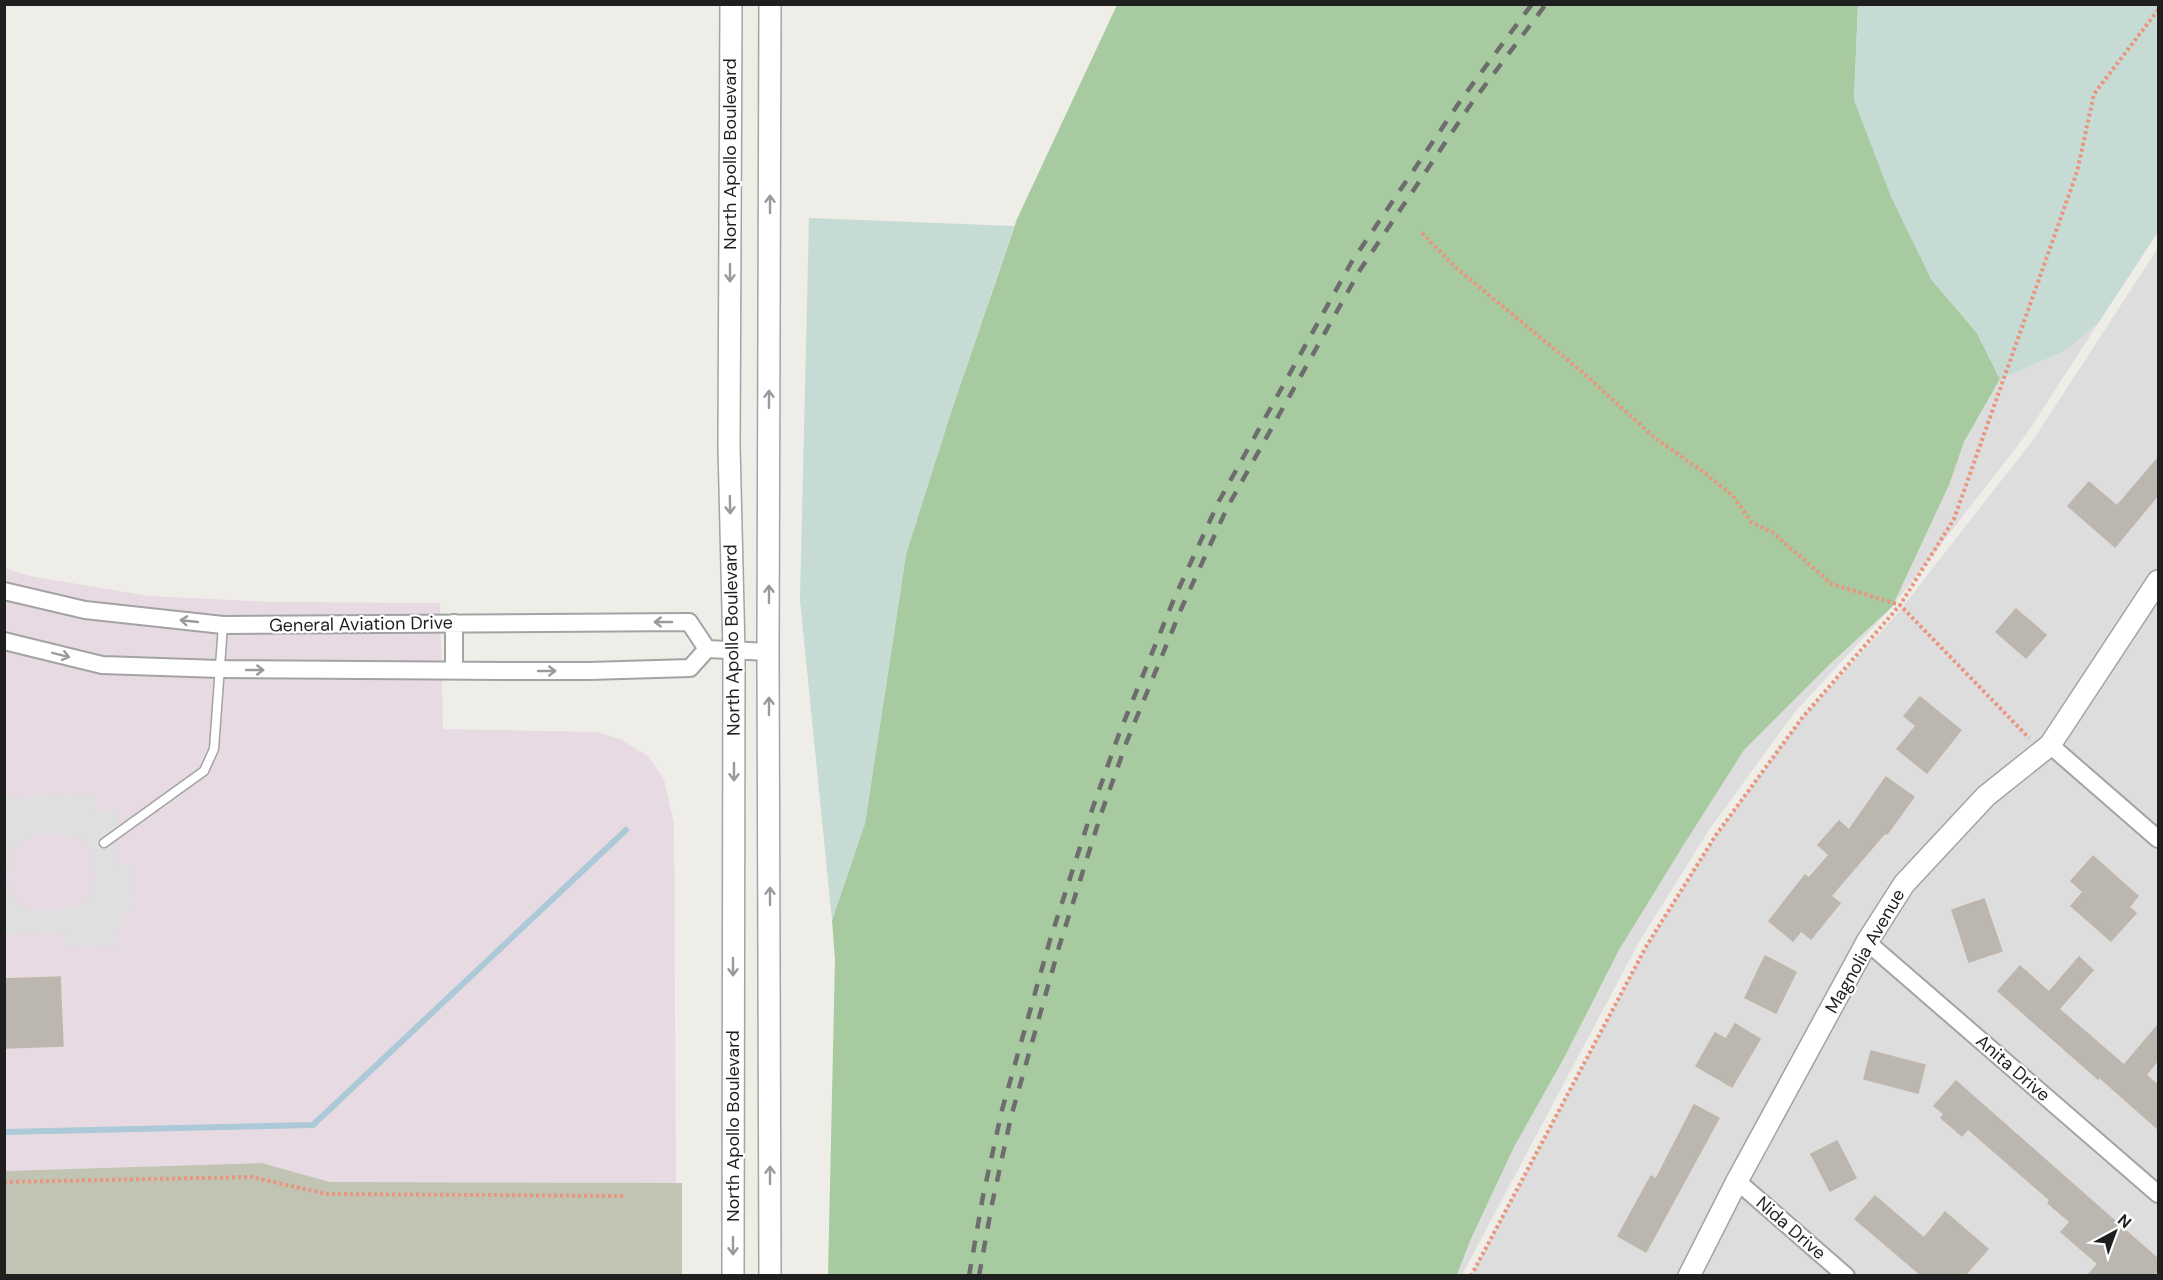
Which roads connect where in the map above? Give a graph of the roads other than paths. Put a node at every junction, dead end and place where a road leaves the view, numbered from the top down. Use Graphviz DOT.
graph roads {
  1 [pos="731,4"];
  2 [pos="770,4"];
  3 [pos="2158,581"];
  4 [pos="4,591"];
  5 [pos="454,622"];
  6 [pos="223,625"];
  7 [pos="4,641"];
  8 [pos="707,649"];
  9 [pos="734,651"];
  10 [pos="768,652"];
  11 [pos="220,669"];
  12 [pos="454,670"];
  13 [pos="2050,745"];
  14 [pos="2158,839"];
  15 [pos="104,843"];
  16 [pos="1867,942"];
  17 [pos="1737,1181"];
  18 [pos="2158,1194"];
  19 [pos="733,1275"];
  20 [pos="770,1275"];
  21 [pos="1689,1275"];
  22 [pos="1846,1275"];
  1 -- 9 [label="street, North Apollo Boulevard, one-way"];
  10 -- 2 [label="street, North Apollo Boulevard, one-way"];
  3 -- 13 [label="street, Magnolia Avenue"];
  6 -- 4 [label="street, General Aviation Drive, one-way"];
  5 -- 6 [label="street, General Aviation Drive"];
  8 -- 5 [label="street, General Aviation Drive, one-way"];
  5 -- 12 [label="street"];
  6 -- 11 [label="lane"];
  7 -- 11 [label="street, one-way"];
  8 -- 9 [label="street"];
  12 -- 8 [label="street, one-way"];
  9 -- 10 [label="street"];
  9 -- 19 [label="street, North Apollo Boulevard, one-way"];
  20 -- 10 [label="street, North Apollo Boulevard, one-way"];
  11 -- 12 [label="street, one-way"];
  11 -- 15 [label="lane"];
  13 -- 14 [label="street"];
  13 -- 16 [label="street, Magnolia Avenue"];
  16 -- 17 [label="street, Magnolia Avenue"];
  16 -- 18 [label="street, Anita Drive"];
  17 -- 21 [label="street, Magnolia Avenue"];
  17 -- 22 [label="street, Nida Drive"];
}
